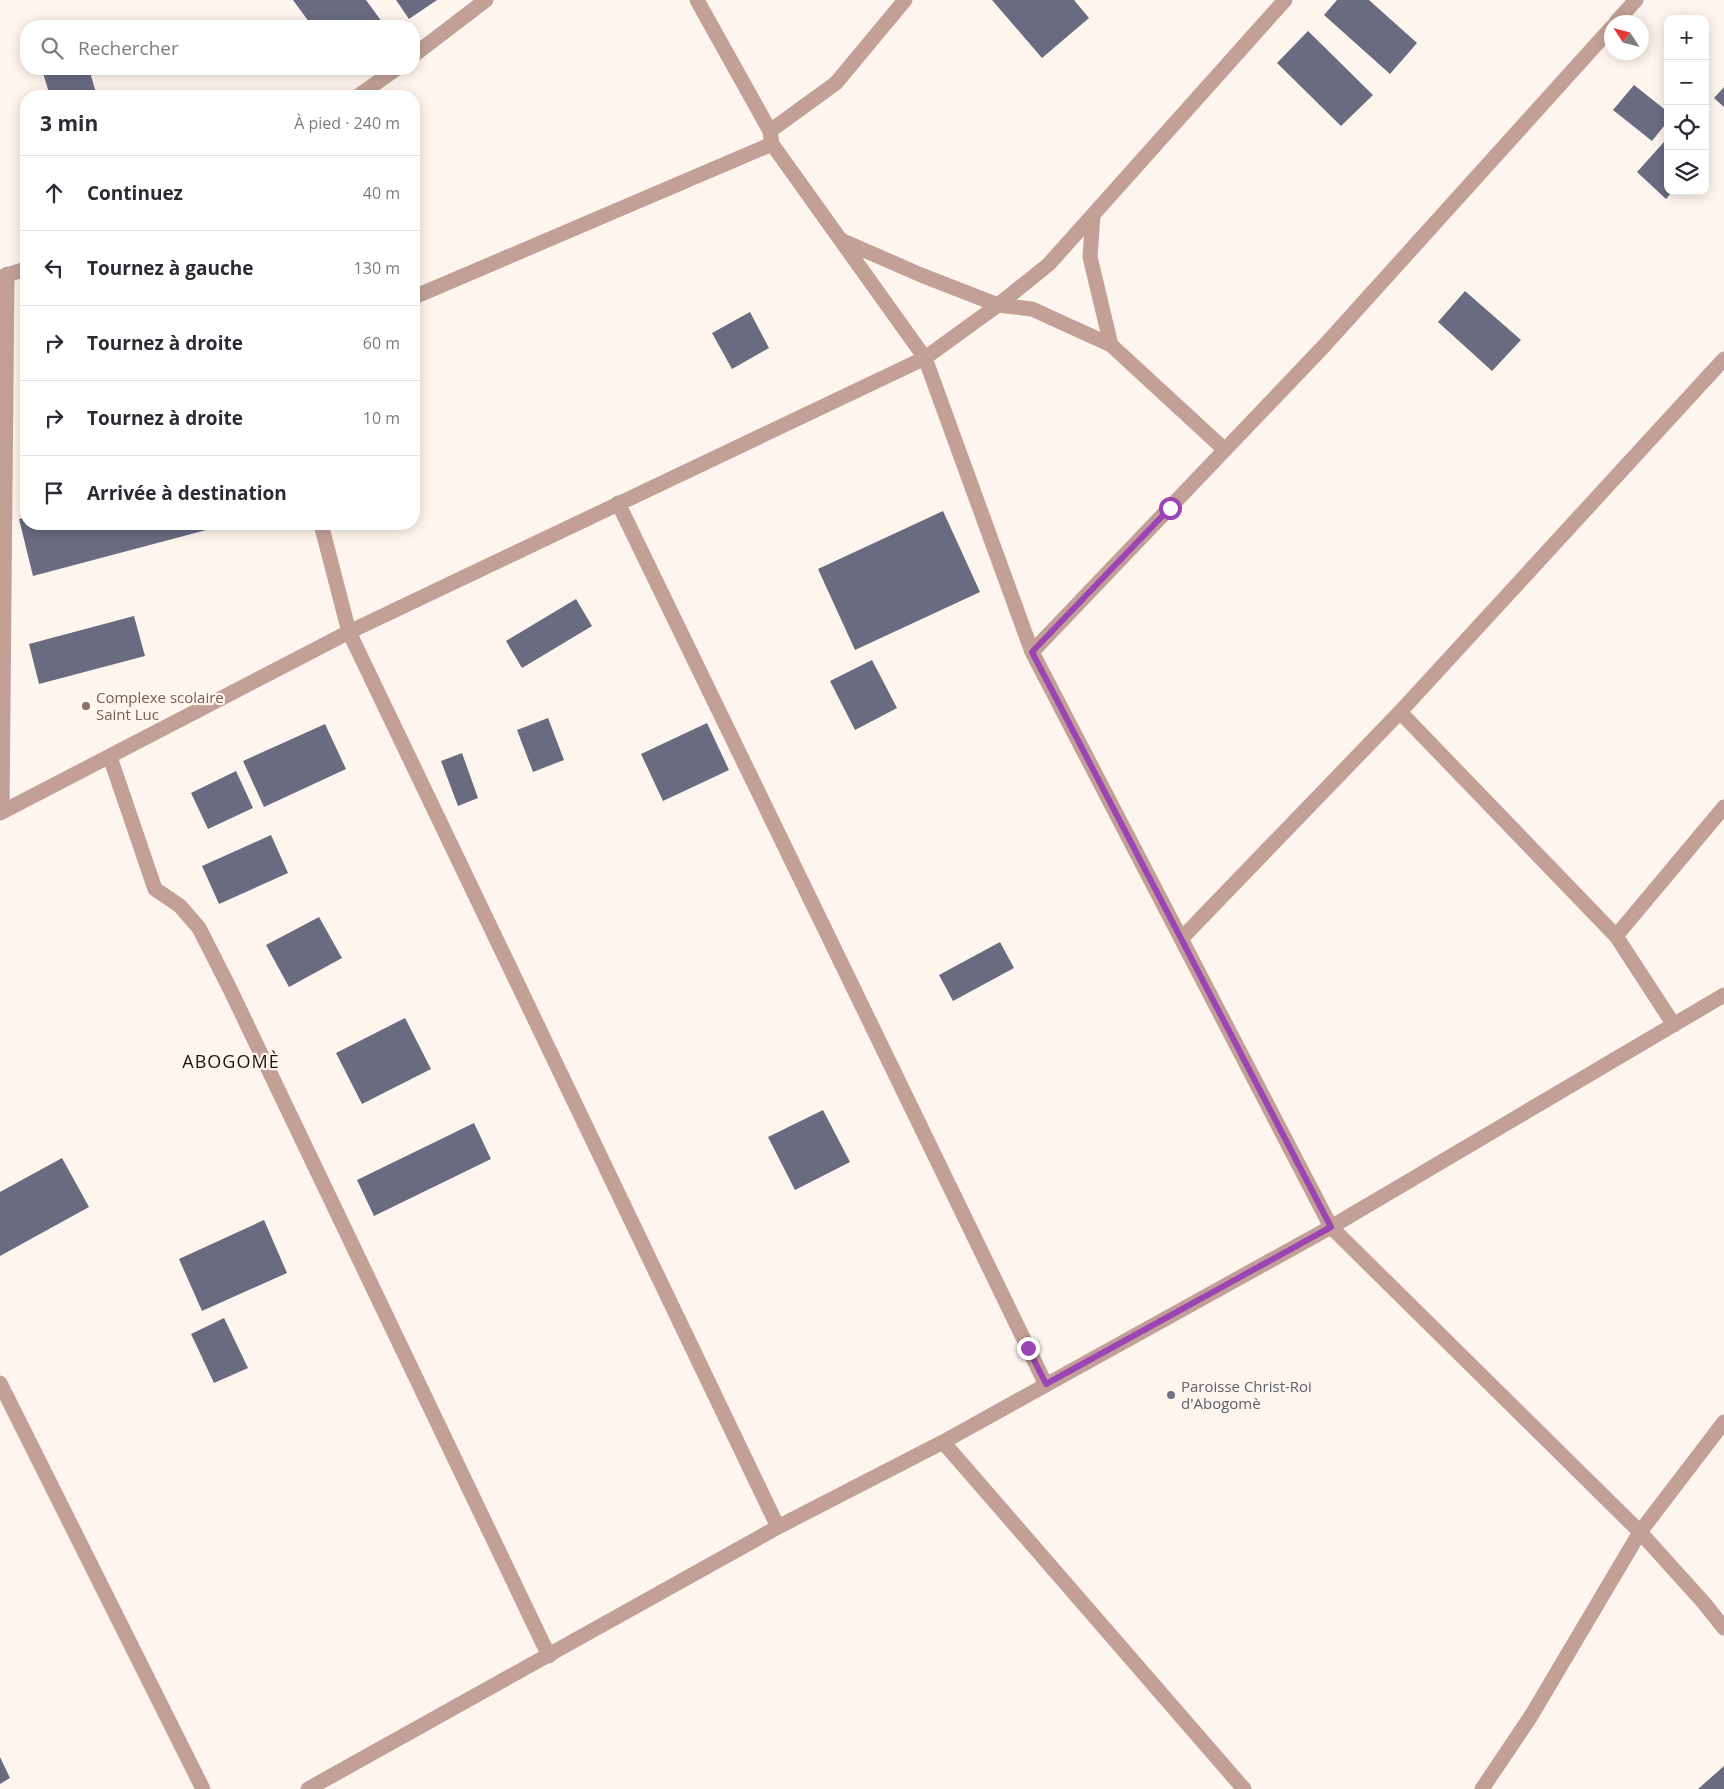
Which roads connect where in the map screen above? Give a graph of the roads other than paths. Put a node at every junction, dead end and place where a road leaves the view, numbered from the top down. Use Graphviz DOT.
graph roads {
  1 [pos="486,0"];
  2 [pos="697,0"];
  3 [pos="905,0"];
  4 [pos="1285,0"];
  5 [pos="1636,0"];
  6 [pos="1622,15"];
  7 [pos="1604,36"];
  8 [pos="420,50"];
  9 [pos="388,75"];
  10 [pos="366,90"];
  11 [pos="771,138"];
  12 [pos="1093,215"];
  13 [pos="840,240"];
  14 [pos="20,271"];
  15 [pos="4,276"];
  16 [pos="420,294"];
  17 [pos="998,305"];
  18 [pos="1111,345"];
  19 [pos="925,358"];
  20 [pos="1724,359"];
  21 [pos="1225,450"];
  22 [pos="618,503"];
  23 [pos="323,530"];
  24 [pos="349,632"];
  25 [pos="1032,652"];
  26 [pos="1400,712"];
  27 [pos="110,757"];
  28 [pos="1724,807"];
  29 [pos="1,812"];
  30 [pos="1616,936"];
  31 [pos="1181,939"];
  32 [pos="1724,995"];
  33 [pos="1674,1025"];
  34 [pos="1331,1227"];
  35 [pos="0,1383"];
  36 [pos="1046,1384"];
  37 [pos="1724,1422"];
  38 [pos="943,1442"];
  39 [pos="778,1527"];
  40 [pos="1640,1532"];
  41 [pos="1724,1628"];
  42 [pos="549,1656"];
  43 [pos="203,1789"];
  44 [pos="308,1789"];
  45 [pos="1244,1789"];
  46 [pos="1482,1789"];
  1 -- 8 [label="street"];
  2 -- 11 [label="street"];
  3 -- 11 [label="street"];
  4 -- 12 [label="street"];
  5 -- 6 [label="street"];
  7 -- 21 [label="street"];
  9 -- 10 [label="street"];
  11 -- 13 [label="street"];
  11 -- 16 [label="street"];
  12 -- 17 [label="street"];
  12 -- 18 [label="street"];
  13 -- 17 [label="street"];
  13 -- 19 [label="street"];
  14 -- 15 [label="street"];
  15 -- 29 [label="street"];
  17 -- 18 [label="street"];
  17 -- 19 [label="street"];
  18 -- 21 [label="street"];
  19 -- 22 [label="street"];
  19 -- 25 [label="street"];
  20 -- 26 [label="street"];
  21 -- 25 [label="street"];
  22 -- 24 [label="street"];
  22 -- 36 [label="street"];
  23 -- 24 [label="street"];
  24 -- 27 [label="street"];
  24 -- 39 [label="street"];
  25 -- 31 [label="street"];
  26 -- 30 [label="street"];
  26 -- 31 [label="street"];
  27 -- 29 [label="street"];
  27 -- 42 [label="street"];
  28 -- 30 [label="street"];
  30 -- 33 [label="street"];
  31 -- 34 [label="street"];
  32 -- 33 [label="street"];
  33 -- 34 [label="street"];
  34 -- 36 [label="street"];
  34 -- 40 [label="street"];
  35 -- 43 [label="street"];
  36 -- 38 [label="street"];
  37 -- 40 [label="street"];
  38 -- 39 [label="street"];
  38 -- 45 [label="street"];
  39 -- 42 [label="street"];
  40 -- 41 [label="street"];
  40 -- 46 [label="street"];
  42 -- 44 [label="street"];
}
